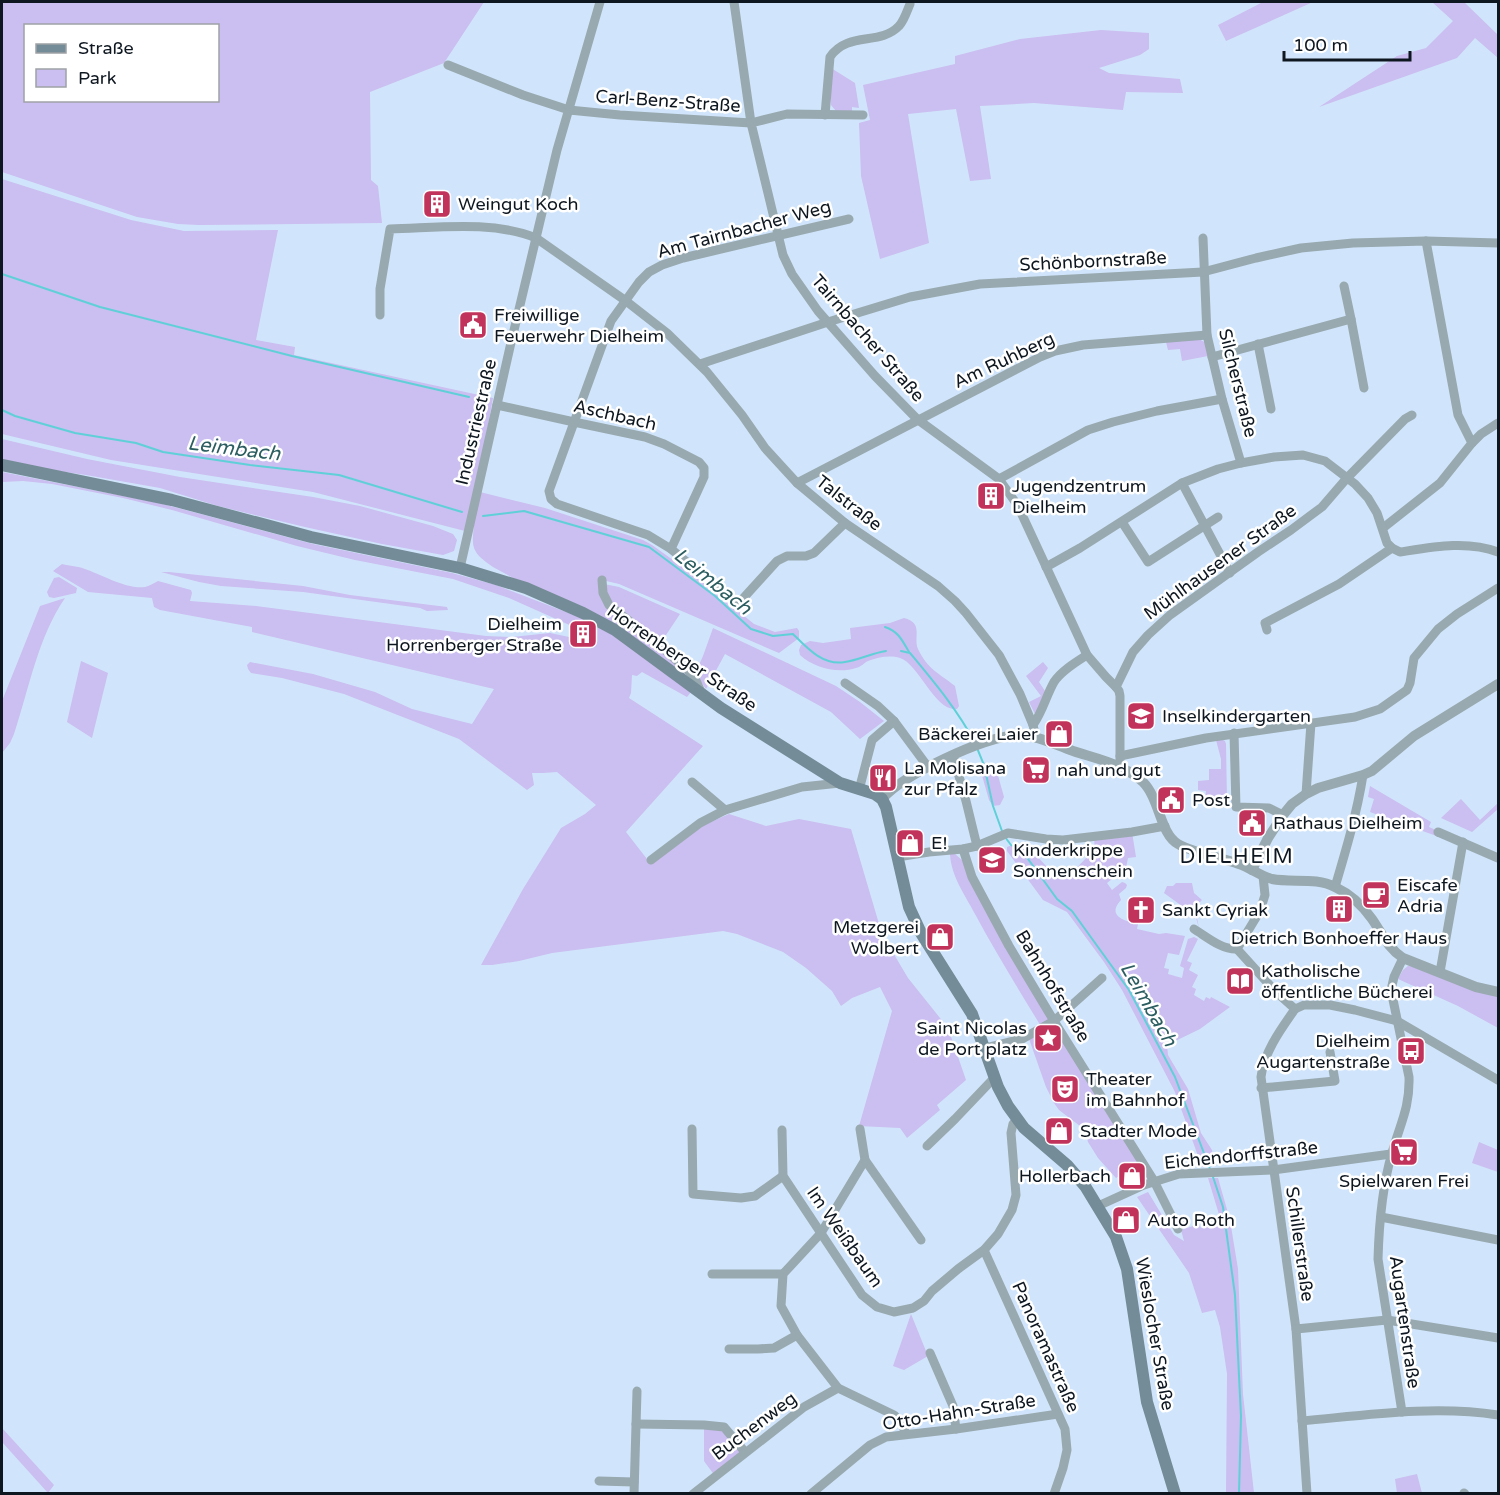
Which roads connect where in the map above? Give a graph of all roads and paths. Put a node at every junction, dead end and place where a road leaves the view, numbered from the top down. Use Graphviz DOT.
graph roads {
  1 [pos="600,2"];
  2 [pos="734,2"];
  3 [pos="910,2"];
  4 [pos="448,65"];
  5 [pos="569,110"];
  6 [pos="825,115"];
  7 [pos="862,115"];
  8 [pos="751,123"];
  9 [pos="849,219"];
  10 [pos="778,235"];
  11 [pos="536,238"];
  12 [pos="1203,238"];
  13 [pos="1426,241"];
  14 [pos="1498,246"];
  15 [pos="1203,272"];
  16 [pos="1344,286"];
  17 [pos="626,301"];
  18 [pos="380,315"];
  19 [pos="1351,319"];
  20 [pos="828,322"];
  21 [pos="1207,335"];
  22 [pos="1258,344"];
  23 [pos="1212,357"];
  24 [pos="700,364"];
  25 [pos="1364,388"];
  26 [pos="1222,399"];
  27 [pos="497,405"];
  28 [pos="1271,409"];
  29 [pos="1412,415"];
  30 [pos="917,419"];
  31 [pos="574,422"];
  32 [pos="1498,423"];
  33 [pos="1472,443"];
  34 [pos="1241,463"];
  35 [pos="2,465"];
  36 [pos="1347,478"];
  37 [pos="999,479"];
  38 [pos="797,483"];
  39 [pos="1182,483"];
  40 [pos="1218,517"];
  41 [pos="1122,522"];
  42 [pos="844,523"];
  43 [pos="1203,525"];
  44 [pos="1383,528"];
  45 [pos="1392,548"];
  46 [pos="671,549"];
  47 [pos="1498,552"];
  48 [pos="1046,567"];
  49 [pos="460,568"];
  50 [pos="1230,573"];
  51 [pos="602,580"];
  52 [pos="1498,588"];
  53 [pos="1268,630"];
  54 [pos="1087,655"];
  55 [pos="845,683"];
  56 [pos="1498,684"];
  57 [pos="1116,687"];
  58 [pos="702,695"];
  59 [pos="894,721"];
  60 [pos="1311,723"];
  61 [pos="1033,725"];
  62 [pos="1234,734"];
  63 [pos="1036,738"];
  64 [pos="953,754"];
  65 [pos="1120,761"];
  66 [pos="928,767"];
  67 [pos="1363,775"];
  68 [pos="692,782"];
  69 [pos="840,783"];
  70 [pos="858,790"];
  71 [pos="1306,794"];
  72 [pos="882,799"];
  73 [pos="725,810"];
  74 [pos="1283,815"];
  75 [pos="1165,826"];
  76 [pos="1438,832"];
  77 [pos="1462,842"];
  78 [pos="976,846"];
  79 [pos="963,849"];
  80 [pos="897,857"];
  81 [pos="1498,858"];
  82 [pos="651,860"];
  83 [pos="1252,870"];
  84 [pos="1263,876"];
  85 [pos="1335,887"];
  86 [pos="1194,929"];
  87 [pos="1237,949"];
  88 [pos="1403,958"];
  89 [pos="1440,972"];
  90 [pos="1102,978"];
  91 [pos="1498,992"];
  92 [pos="1295,1009"];
  93 [pos="1054,1021"];
  94 [pos="1397,1021"];
  95 [pos="985,1048"];
  96 [pos="1330,1052"];
  97 [pos="995,1077"];
  98 [pos="1498,1080"];
  99 [pos="1262,1088"];
  100 [pos="1017,1119"];
  101 [pos="692,1129"];
  102 [pos="860,1129"];
  103 [pos="782,1131"];
  104 [pos="927,1146"];
  105 [pos="1391,1154"];
  106 [pos="865,1160"];
  107 [pos="1273,1170"];
  108 [pos="783,1176"];
  109 [pos="1154,1181"];
  110 [pos="1098,1206"];
  111 [pos="1381,1217"];
  112 [pos="1178,1229"];
  113 [pos="821,1233"];
  114 [pos="921,1240"];
  115 [pos="1498,1240"];
  116 [pos="984,1250"];
  117 [pos="712,1274"];
  118 [pos="783,1274"];
  119 [pos="1387,1320"];
  120 [pos="1296,1329"];
  121 [pos="797,1335"];
  122 [pos="1498,1338"];
  123 [pos="729,1349"];
  124 [pos="930,1353"];
  125 [pos="838,1388"];
  126 [pos="637,1391"];
  127 [pos="1402,1412"];
  128 [pos="1058,1414"];
  129 [pos="1498,1415"];
  130 [pos="1302,1420"];
  131 [pos="636,1424"];
  132 [pos="956,1429"];
  133 [pos="906,1434"];
  134 [pos="745,1452"];
  135 [pos="599,1481"];
  136 [pos="634,1482"];
  137 [pos="634,1494"];
  138 [pos="693,1494"];
  139 [pos="812,1494"];
  140 [pos="1054,1494"];
  141 [pos="1175,1494"];
  142 [pos="1307,1494"];
  1 -- 5 [label="street, Industriestraße"];
  2 -- 8 [label="street, Carl-Benz-Straße"];
  3 -- 6 [label="street"];
  4 -- 5 [label="street"];
  5 -- 8 [label="street, Carl-Benz-Straße"];
  5 -- 11 [label="street, Industriestraße"];
  6 -- 7 [label="street"];
  6 -- 8 [label="street"];
  8 -- 10 [label="street, Tairnbacher Straße"];
  9 -- 10 [label="street, Am Tairnbacher Weg"];
  10 -- 17 [label="street, Am Tairnbacher Weg"];
  10 -- 20 [label="street, Tairnbacher Straße"];
  11 -- 17 [label="street, Talstraße"];
  11 -- 18 [label="street, Talstraße"];
  11 -- 27 [label="street, Industriestraße"];
  12 -- 15 [label="street, Silcherstraße"];
  13 -- 14 [label="street, Schönbornstraße"];
  13 -- 15 [label="street, Schönbornstraße"];
  13 -- 33 [label="street"];
  15 -- 20 [label="street, Schönbornstraße"];
  15 -- 21 [label="street, Silcherstraße"];
  16 -- 19 [label="street"];
  17 -- 24 [label="street, Talstraße"];
  17 -- 31 [label="street"];
  19 -- 22 [label="street"];
  19 -- 25 [label="street"];
  20 -- 24 [label="street, Schönbornstraße"];
  20 -- 30 [label="street, Tairnbacher Straße"];
  21 -- 23 [label="street, Silcherstraße"];
  21 -- 30 [label="street, Am Ruhberg"];
  22 -- 23 [label="street"];
  22 -- 28 [label="street"];
  23 -- 26 [label="street, Silcherstraße"];
  24 -- 38 [label="street, Talstraße"];
  26 -- 34 [label="street, Silcherstraße"];
  26 -- 37 [label="street"];
  27 -- 31 [label="street, Aschbach"];
  27 -- 49 [label="street, Industriestraße"];
  29 -- 36 [label="street, Mühlhausener Straße"];
  30 -- 37 [label="street, Tairnbacher Straße"];
  30 -- 38 [label="street, Am Ruhberg"];
  31 -- 46 [label="street"];
  31 -- 46 [label="street, Aschbach"];
  32 -- 33 [label="street"];
  33 -- 44 [label="street"];
  34 -- 36 [label="street"];
  34 -- 39 [label="street"];
  35 -- 49 [label="main road, Horrenberger Straße"];
  36 -- 44 [label="street"];
  36 -- 50 [label="street, Mühlhausener Straße"];
  37 -- 48 [label="street, Tairnbacher Straße"];
  38 -- 42 [label="street, Talstraße"];
  39 -- 41 [label="street"];
  39 -- 43 [label="street"];
  40 -- 43 [label="street"];
  41 -- 43 [label="street"];
  41 -- 48 [label="street"];
  42 -- 46 [label="street"];
  42 -- 61 [label="street, Talstraße"];
  43 -- 50 [label="street"];
  44 -- 45 [label="street"];
  45 -- 47 [label="street"];
  45 -- 53 [label="street"];
  48 -- 54 [label="street, Tairnbacher Straße"];
  49 -- 58 [label="main road, Horrenberger Straße"];
  50 -- 57 [label="street, Mühlhausener Straße"];
  51 -- 58 [label="street"];
  52 -- 60 [label="street"];
  54 -- 57 [label="street, Tairnbacher Straße"];
  54 -- 61 [label="street"];
  55 -- 59 [label="street"];
  56 -- 67 [label="street"];
  57 -- 65 [label="street"];
  58 -- 69 [label="main road, Horrenberger Straße"];
  59 -- 66 [label="street"];
  59 -- 70 [label="street"];
  60 -- 62 [label="street"];
  60 -- 71 [label="street"];
  61 -- 63 [label="street, Talstraße"];
  62 -- 65 [label="street"];
  62 -- 74 [label="street"];
  63 -- 64 [label="street"];
  63 -- 65 [label="street"];
  64 -- 66 [label="street"];
  64 -- 78 [label="street"];
  65 -- 75 [label="street"];
  66 -- 72 [label="street"];
  67 -- 71 [label="street"];
  67 -- 85 [label="street"];
  68 -- 73 [label="street"];
  69 -- 70 [label="main road, Horrenberger Straße"];
  69 -- 73 [label="street"];
  70 -- 72 [label="main road, Horrenberger Straße"];
  71 -- 74 [label="street"];
  72 -- 80 [label="main road, Wieslocher Straße"];
  73 -- 82 [label="street"];
  74 -- 83 [label="street"];
  75 -- 78 [label="street"];
  75 -- 83 [label="street"];
  76 -- 77 [label="street"];
  77 -- 81 [label="street"];
  77 -- 89 [label="street"];
  78 -- 79 [label="street"];
  79 -- 80 [label="street"];
  79 -- 93 [label="street, Bahnhofstraße"];
  80 -- 95 [label="main road, Wieslocher Straße"];
  83 -- 84 [label="street"];
  84 -- 85 [label="street"];
  84 -- 87 [label="street"];
  85 -- 88 [label="street"];
  86 -- 87 [label="street"];
  87 -- 92 [label="street"];
  88 -- 89 [label="street"];
  88 -- 94 [label="street, Augartenstraße"];
  89 -- 91 [label="street"];
  90 -- 93 [label="street"];
  92 -- 94 [label="street"];
  92 -- 99 [label="street, Schillerstraße"];
  93 -- 95 [label="street"];
  93 -- 109 [label="street, Bahnhofstraße"];
  94 -- 98 [label="street"];
  94 -- 105 [label="street, Augartenstraße"];
  95 -- 97 [label="main road, Wieslocher Straße"];
  96 -- 99 [label="street"];
  97 -- 100 [label="main road, Wieslocher Straße"];
  97 -- 104 [label="street"];
  99 -- 107 [label="street, Schillerstraße"];
  100 -- 110 [label="main road, Wieslocher Straße"];
  100 -- 116 [label="street, Im Weißbaum"];
  101 -- 108 [label="street"];
  102 -- 106 [label="street"];
  103 -- 108 [label="street"];
  105 -- 107 [label="street, Eichendorffstraße"];
  105 -- 111 [label="street, Augartenstraße"];
  106 -- 113 [label="street"];
  106 -- 114 [label="street"];
  107 -- 109 [label="street, Eichendorffstraße"];
  107 -- 120 [label="street, Schillerstraße"];
  108 -- 113 [label="street, Im Weißbaum"];
  109 -- 110 [label="street, Eichendorffstraße"];
  109 -- 112 [label="street, Bahnhofstraße"];
  110 -- 141 [label="main road, Wieslocher Straße"];
  111 -- 115 [label="street"];
  111 -- 119 [label="street, Augartenstraße"];
  113 -- 116 [label="street, Im Weißbaum"];
  113 -- 118 [label="street"];
  116 -- 128 [label="street, Panoramastraße"];
  117 -- 118 [label="street"];
  118 -- 121 [label="street"];
  119 -- 120 [label="street"];
  119 -- 122 [label="street"];
  119 -- 127 [label="street, Augartenstraße"];
  120 -- 130 [label="street, Schillerstraße"];
  121 -- 123 [label="street"];
  121 -- 125 [label="street"];
  124 -- 132 [label="street"];
  125 -- 133 [label="street"];
  125 -- 134 [label="street, Buchenweg"];
  126 -- 131 [label="street"];
  127 -- 129 [label="street"];
  127 -- 130 [label="street"];
  128 -- 132 [label="street, Otto-Hahn-Straße"];
  128 -- 140 [label="street, Panoramastraße"];
  130 -- 142 [label="street, Schillerstraße"];
  131 -- 134 [label="street"];
  131 -- 136 [label="street"];
  132 -- 133 [label="street, Otto-Hahn-Straße"];
  133 -- 139 [label="street, Otto-Hahn-Straße"];
  134 -- 138 [label="street, Buchenweg"];
  135 -- 136 [label="street"];
  136 -- 137 [label="street"];
}
